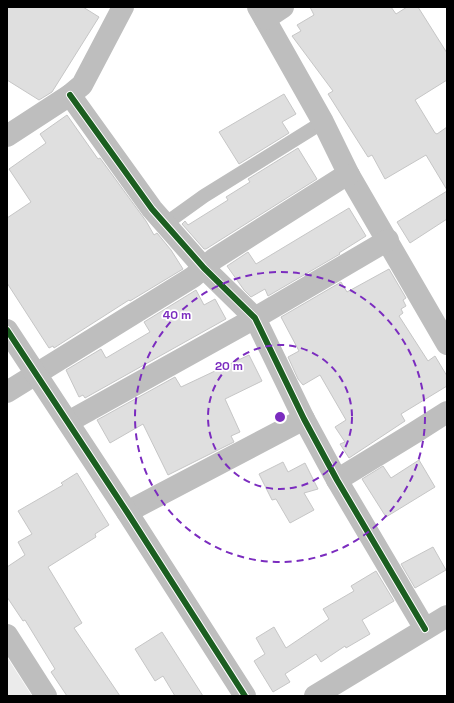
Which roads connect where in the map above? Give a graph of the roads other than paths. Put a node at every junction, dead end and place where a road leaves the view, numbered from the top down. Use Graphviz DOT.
graph roads {
  1 [pos="123,7"];
  2 [pos="283,7"];
  3 [pos="262,13"];
  4 [pos="70,95"];
  5 [pos="323,122"];
  6 [pos="7,136"];
  7 [pos="350,175"];
  8 [pos="164,224"];
  9 [pos="388,240"];
  10 [pos="204,268"];
  11 [pos="255,318"];
  12 [pos="7,330"];
  13 [pos="447,344"];
  14 [pos="36,374"];
  15 [pos="7,392"];
  16 [pos="447,412"];
  17 [pos="304,418"];
  18 [pos="68,422"];
  19 [pos="336,480"];
  20 [pos="127,512"];
  21 [pos="447,616"];
  22 [pos="425,630"];
  23 [pos="7,635"];
  24 [pos="46,696"];
  25 [pos="245,696"];
  26 [pos="315,696"];
  1 -- 4 [label="street"];
  2 -- 3 [label="street"];
  3 -- 5 [label="street"];
  4 -- 6 [label="street"];
  4 -- 8 [label="street"];
  5 -- 7 [label="street"];
  5 -- 8 [label="lane"];
  7 -- 9 [label="street"];
  7 -- 10 [label="street"];
  8 -- 10 [label="street"];
  9 -- 11 [label="street"];
  9 -- 13 [label="street"];
  10 -- 11 [label="street"];
  10 -- 14 [label="street"];
  11 -- 17 [label="street"];
  11 -- 18 [label="street"];
  12 -- 14 [label="street"];
  14 -- 15 [label="street"];
  14 -- 18 [label="street"];
  16 -- 19 [label="street"];
  17 -- 19 [label="street"];
  17 -- 20 [label="street"];
  18 -- 20 [label="street"];
  19 -- 22 [label="street"];
  20 -- 25 [label="street"];
  21 -- 22 [label="street"];
  22 -- 26 [label="street"];
  23 -- 24 [label="street"];
}
